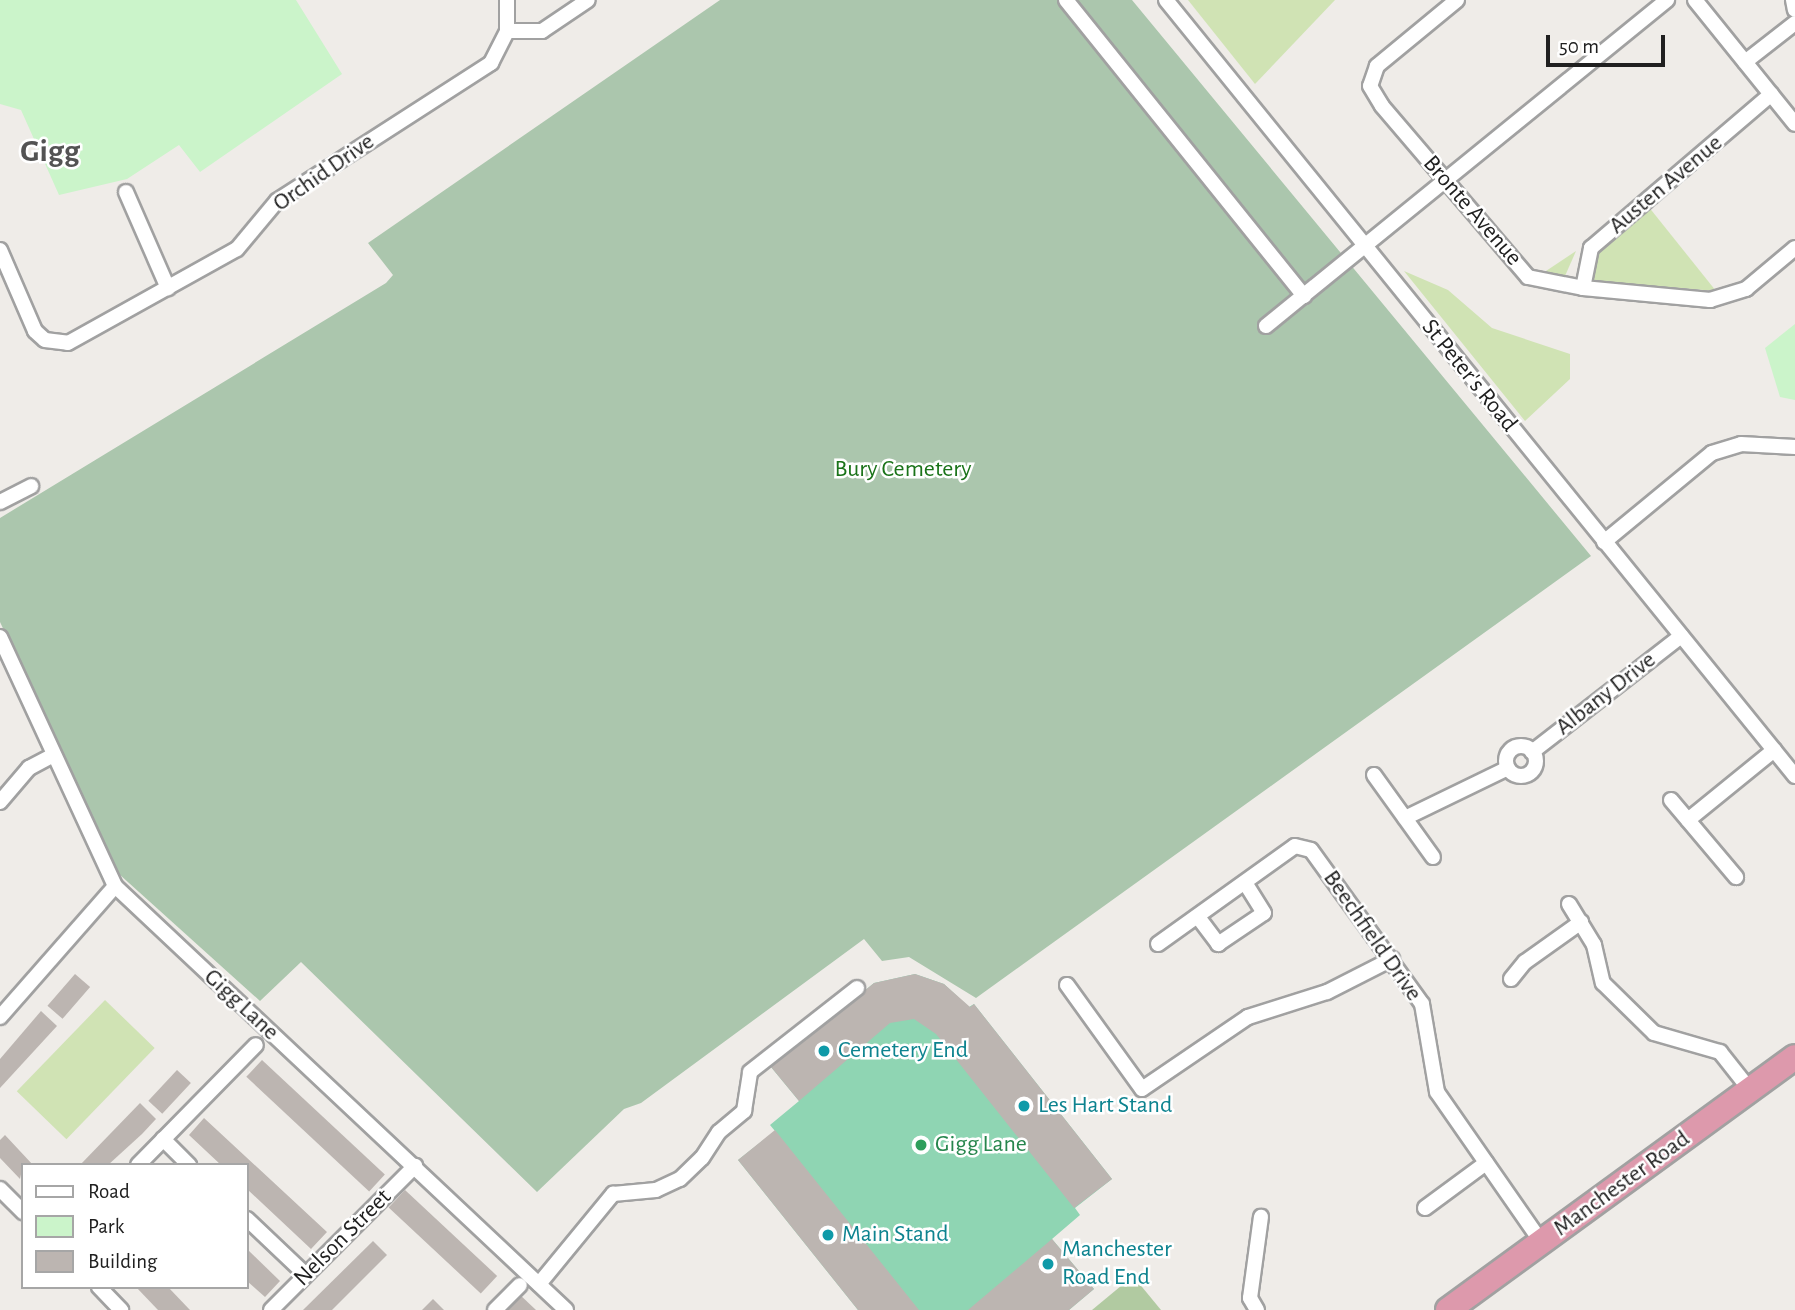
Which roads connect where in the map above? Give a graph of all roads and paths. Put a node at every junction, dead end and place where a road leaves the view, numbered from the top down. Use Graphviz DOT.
graph roads {
  1 [pos="507,0"];
  2 [pos="588,0"];
  3 [pos="1066,0"];
  4 [pos="1166,0"];
  5 [pos="1457,0"];
  6 [pos="1667,0"];
  7 [pos="1695,0"];
  8 [pos="1793,0"];
  9 [pos="1795,10"];
  10 [pos="1795,23"];
  11 [pos="507,31"];
  12 [pos="1745,62"];
  13 [pos="1771,94"];
  14 [pos="1795,124"];
  15 [pos="1447,181"];
  16 [pos="126,192"];
  17 [pos="1365,248"];
  18 [pos="1795,248"];
  19 [pos="0,250"];
  20 [pos="167,288"];
  21 [pos="1583,288"];
  22 [pos="1304,296"];
  23 [pos="1266,326"];
  24 [pos="1795,447"];
  25 [pos="32,486"];
  26 [pos="0,502"];
  27 [pos="1604,542"];
  28 [pos="1681,636"];
  29 [pos="0,638"];
  30 [pos="1773,750"];
  31 [pos="53,755"];
  32 [pos="1374,775"];
  33 [pos="1795,776"];
  34 [pos="1671,800"];
  35 [pos="0,802"];
  36 [pos="1405,818"];
  37 [pos="1688,820"];
  38 [pos="1433,857"];
  39 [pos="1736,877"];
  40 [pos="1245,883"];
  41 [pos="115,886"];
  42 [pos="1569,904"];
  43 [pos="1198,916"];
  44 [pos="1581,922"];
  45 [pos="1158,944"];
  46 [pos="1392,959"];
  47 [pos="1511,979"];
  48 [pos="1067,985"];
  49 [pos="857,988"];
  50 [pos="3,1008"];
  51 [pos="256,1045"];
  52 [pos="1795,1058"];
  53 [pos="1750,1090"];
  54 [pos="163,1139"];
  55 [pos="140,1163"];
  56 [pos="188,1163"];
  57 [pos="1486,1163"];
  58 [pos="415,1166"];
  59 [pos="0,1189"];
  60 [pos="1425,1208"];
  61 [pos="21,1210"];
  62 [pos="1261,1217"];
  63 [pos="248,1220"];
  64 [pos="1542,1243"];
  65 [pos="306,1275"];
  66 [pos="539,1284"];
  67 [pos="520,1285"];
  68 [pos="101,1289"];
  69 [pos="121,1310"];
  70 [pos="271,1310"];
  71 [pos="495,1310"];
  72 [pos="566,1310"];
  73 [pos="1257,1310"];
  74 [pos="1448,1310"];
  1 -- 11 [label="street, Orchid Drive"];
  2 -- 11 [label="street"];
  3 -- 22 [label="street"];
  4 -- 17 [label="street, St Peter's Road"];
  5 -- 15 [label="street, Bronte Avenue"];
  6 -- 15 [label="street"];
  7 -- 12 [label="street"];
  8 -- 9 [label="street"];
  10 -- 12 [label="street"];
  11 -- 20 [label="street, Orchid Drive"];
  12 -- 13 [label="street"];
  13 -- 14 [label="street"];
  13 -- 21 [label="street, Austen Avenue"];
  15 -- 17 [label="street"];
  15 -- 21 [label="street, Bronte Avenue"];
  16 -- 20 [label="street"];
  17 -- 22 [label="street"];
  17 -- 27 [label="street, St Peter's Road"];
  18 -- 21 [label="street, Bronte Avenue"];
  19 -- 20 [label="street, Orchid Drive"];
  22 -- 23 [label="street"];
  24 -- 27 [label="street"];
  25 -- 26 [label="street"];
  27 -- 28 [label="street, St Peter's Road"];
  28 -- 30 [label="street, St Peter's Road"];
  28 -- 36 [label="street, Albany Drive"];
  29 -- 31 [label="street, Gigg Lane"];
  30 -- 33 [label="street, St Peter's Road"];
  30 -- 37 [label="street"];
  31 -- 35 [label="street"];
  31 -- 41 [label="street, Gigg Lane"];
  32 -- 36 [label="street"];
  34 -- 37 [label="street"];
  36 -- 38 [label="street"];
  37 -- 39 [label="street"];
  40 -- 43 [label="street"];
  40 -- 43 [label="street"];
  40 -- 46 [label="street, Beechfield Drive"];
  41 -- 50 [label="street"];
  41 -- 58 [label="street, Gigg Lane"];
  42 -- 44 [label="street"];
  43 -- 45 [label="street"];
  44 -- 47 [label="street"];
  44 -- 53 [label="street"];
  46 -- 48 [label="street"];
  46 -- 57 [label="street, Beechfield Drive"];
  49 -- 66 [label="street"];
  51 -- 54 [label="street"];
  52 -- 53 [label="highway, Manchester Road"];
  53 -- 64 [label="highway, Manchester Road"];
  54 -- 55 [label="street"];
  54 -- 56 [label="street"];
  57 -- 60 [label="street"];
  57 -- 64 [label="street, Beechfield Drive"];
  58 -- 65 [label="street, Nelson Street"];
  58 -- 66 [label="street, Gigg Lane"];
  59 -- 61 [label="street"];
  62 -- 73 [label="street"];
  63 -- 65 [label="street"];
  64 -- 74 [label="highway, Manchester Road"];
  65 -- 70 [label="street, Nelson Street"];
  66 -- 72 [label="street, Gigg Lane"];
  67 -- 71 [label="street"];
  68 -- 69 [label="street"];
}
